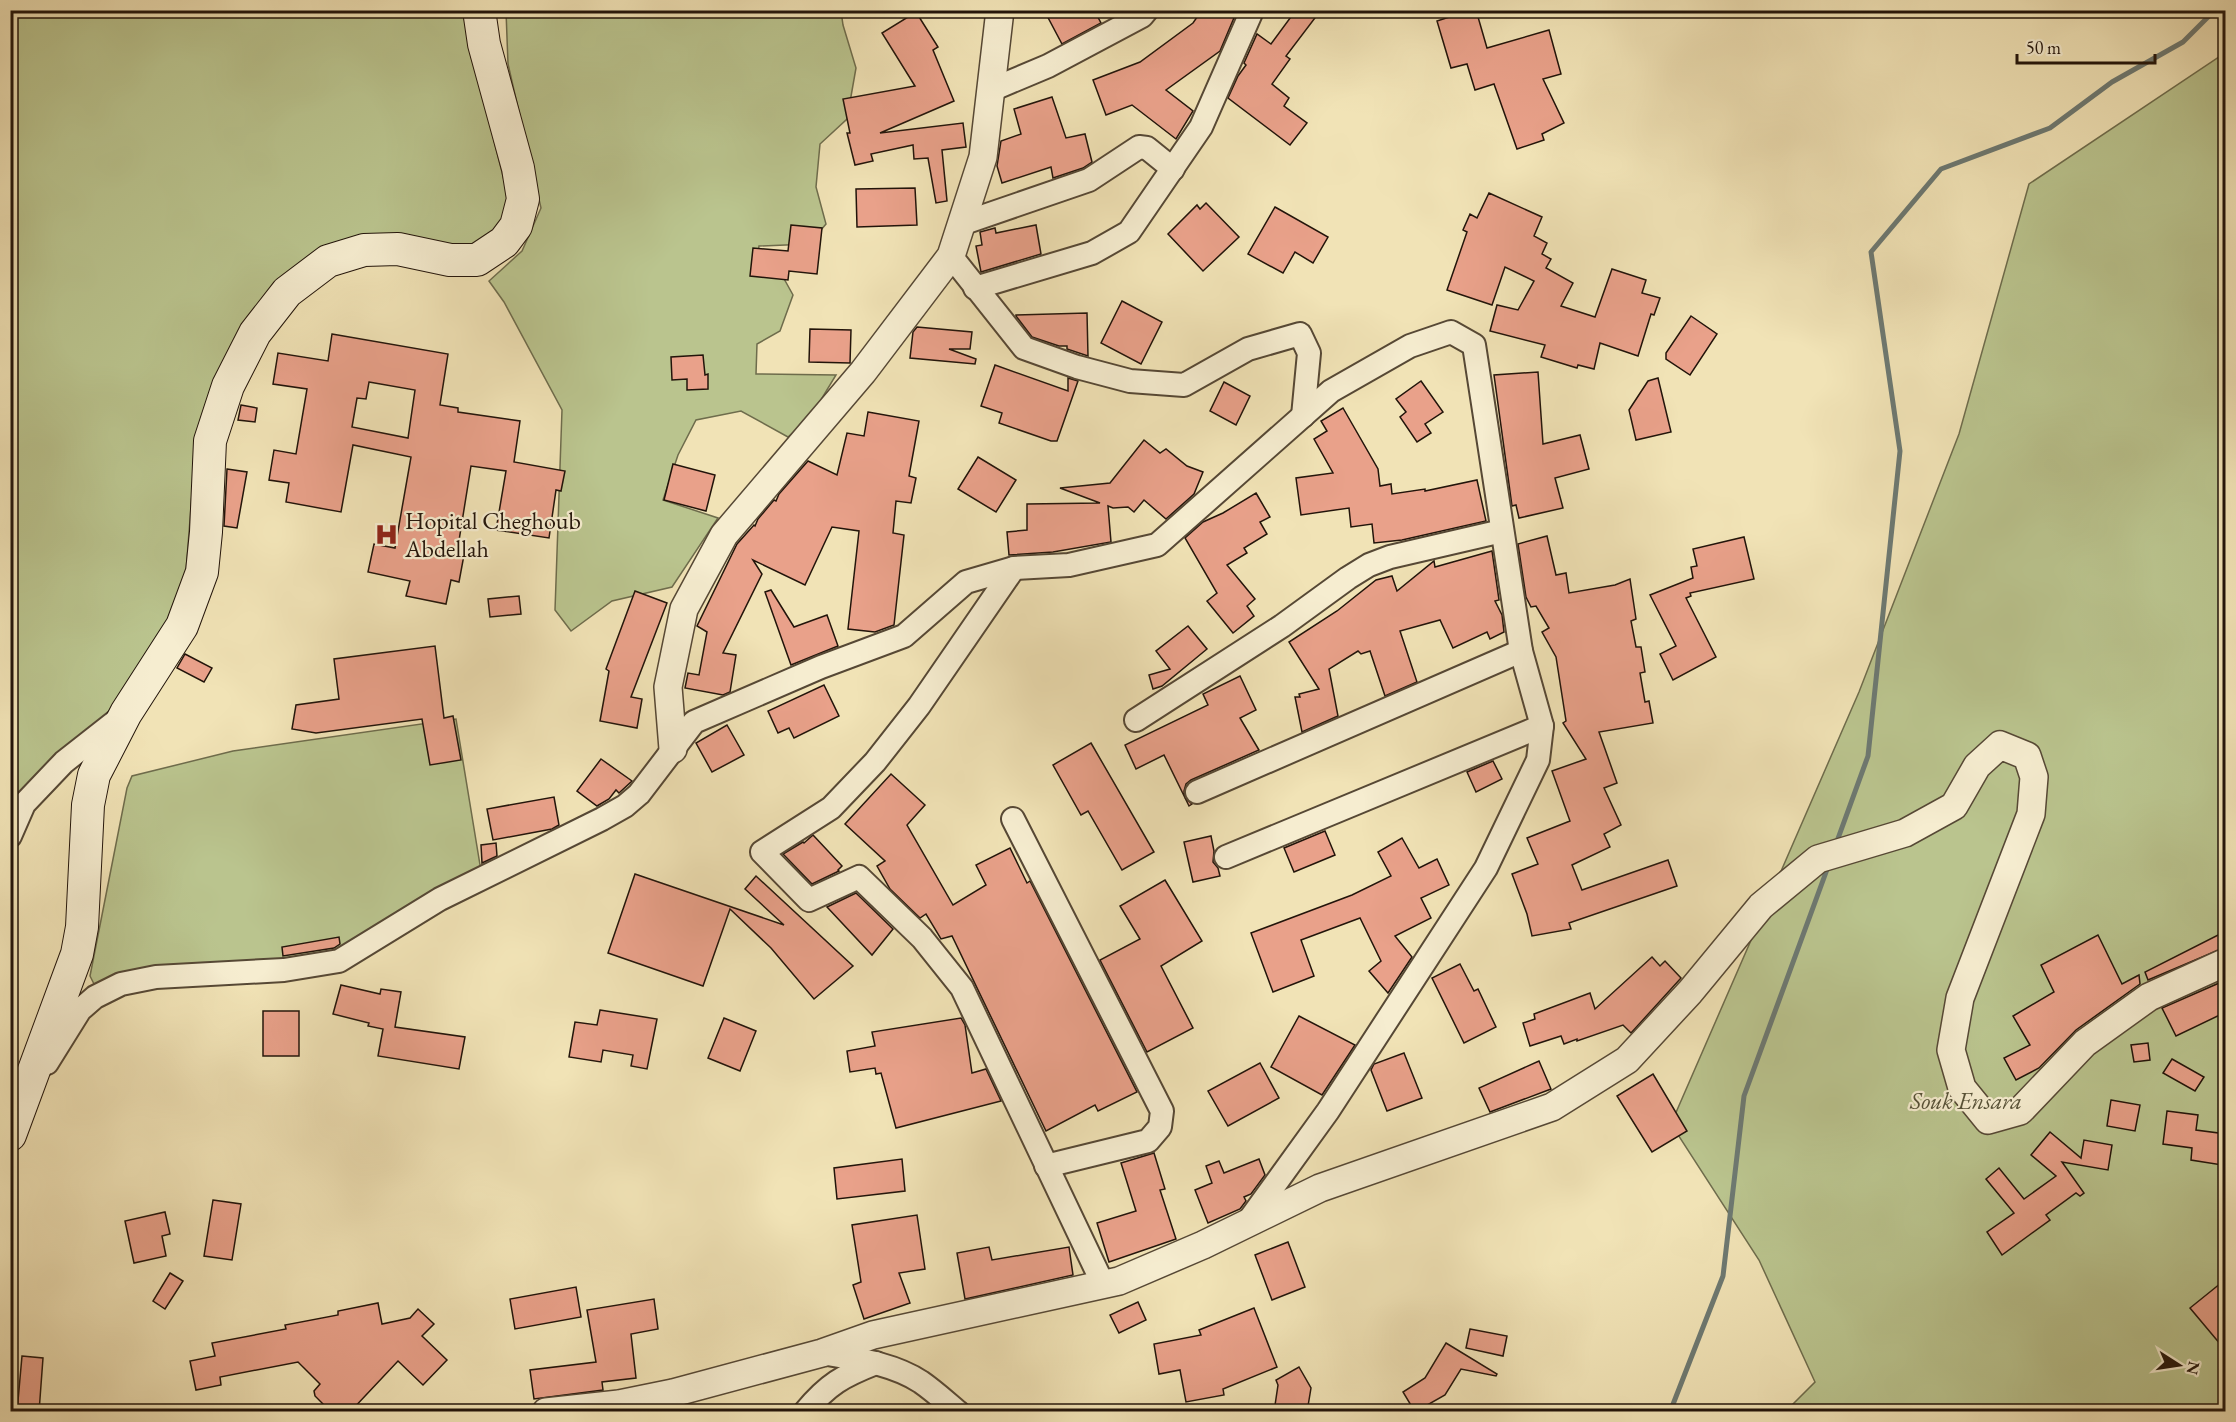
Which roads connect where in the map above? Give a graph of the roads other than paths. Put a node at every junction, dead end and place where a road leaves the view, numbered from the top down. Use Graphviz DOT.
graph roads {
  1 [pos="479,10"];
  2 [pos="1000,10"];
  3 [pos="1147,10"];
  4 [pos="1251,14"];
  5 [pos="991,90"];
  6 [pos="1173,169"];
  7 [pos="961,224"];
  8 [pos="951,256"];
  9 [pos="975,288"];
  10 [pos="1303,416"];
  11 [pos="1502,531"];
  12 [pos="1014,568"];
  13 [pos="1521,651"];
  14 [pos="126,713"];
  15 [pos="1136,720"];
  16 [pos="1542,726"];
  17 [pos="673,749"];
  18 [pos="1197,792"];
  19 [pos="1013,819"];
  20 [pos="10,836"];
  21 [pos="1226,857"];
  22 [pos="2226,962"];
  23 [pos="22,1103"];
  24 [pos="10,1135"];
  25 [pos="1046,1166"];
  26 [pos="1247,1223"];
  27 [pos="1103,1284"];
  28 [pos="822,1353"];
  29 [pos="876,1363"];
  30 [pos="608,1408"];
  31 [pos="546,1412"];
  32 [pos="805,1412"];
  33 [pos="958,1412"];
  1 -- 14 [label="main road"];
  2 -- 5 [label="street"];
  3 -- 5 [label="street"];
  4 -- 6 [label="street"];
  5 -- 7 [label="street"];
  6 -- 7 [label="street"];
  6 -- 9 [label="street"];
  7 -- 8 [label="street"];
  8 -- 9 [label="street"];
  8 -- 17 [label="street"];
  9 -- 10 [label="street"];
  10 -- 11 [label="street"];
  10 -- 12 [label="street"];
  11 -- 13 [label="street"];
  11 -- 15 [label="street"];
  12 -- 17 [label="street"];
  12 -- 25 [label="street"];
  13 -- 16 [label="street"];
  13 -- 18 [label="street"];
  14 -- 20 [label="street"];
  14 -- 23 [label="main road"];
  16 -- 21 [label="street"];
  16 -- 26 [label="street"];
  17 -- 23 [label="street"];
  19 -- 25 [label="street"];
  22 -- 26 [label="street"];
  23 -- 24 [label="main road"];
  25 -- 27 [label="street"];
  26 -- 27 [label="street"];
  27 -- 28 [label="street"];
  28 -- 29 [label="street"];
  28 -- 30 [label="street"];
  29 -- 32 [label="street"];
  29 -- 33 [label="street"];
  30 -- 31 [label="street"];
}
